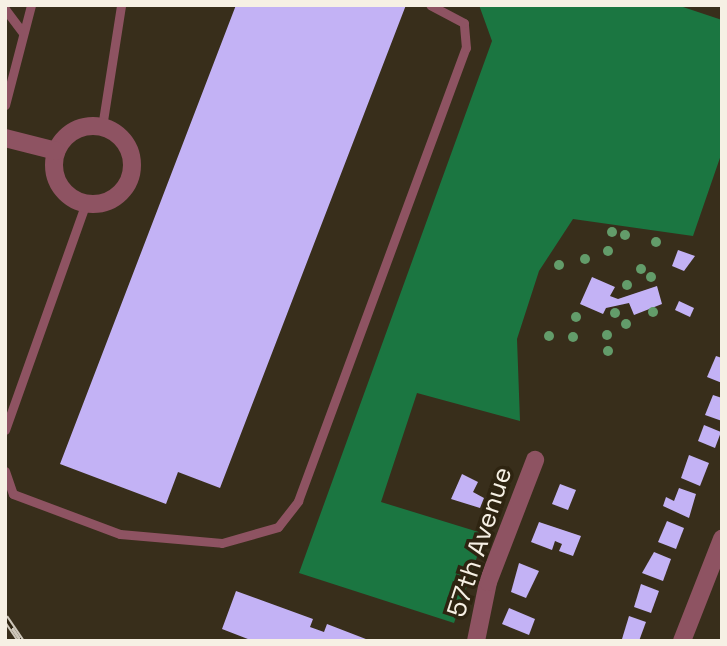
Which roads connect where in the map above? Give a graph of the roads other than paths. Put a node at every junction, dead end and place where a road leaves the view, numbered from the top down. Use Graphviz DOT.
graph roads {
  1 [pos="31,5"];
  2 [pos="121,5"];
  3 [pos="430,5"];
  4 [pos="5,9"];
  5 [pos="23,33"];
  6 [pos="8,80"];
  7 [pos="5,105"];
  8 [pos="102,127"];
  9 [pos="5,138"];
  10 [pos="56,151"];
  11 [pos="86,203"];
  12 [pos="5,430"];
  13 [pos="535,460"];
  14 [pos="5,471"];
  15 [pos="722,539"];
  16 [pos="476,641"];
  17 [pos="682,641"];
  1 -- 5 [label="lane"];
  2 -- 8 [label="lane"];
  3 -- 14 [label="lane"];
  4 -- 5 [label="lane"];
  5 -- 6 [label="lane"];
  6 -- 7 [label="lane"];
  8 -- 10 [label="street"];
  8 -- 11 [label="street"];
  9 -- 10 [label="street"];
  10 -- 11 [label="street"];
  11 -- 12 [label="lane"];
  13 -- 16 [label="street, 57th Avenue"];
  15 -- 17 [label="street"];
}
